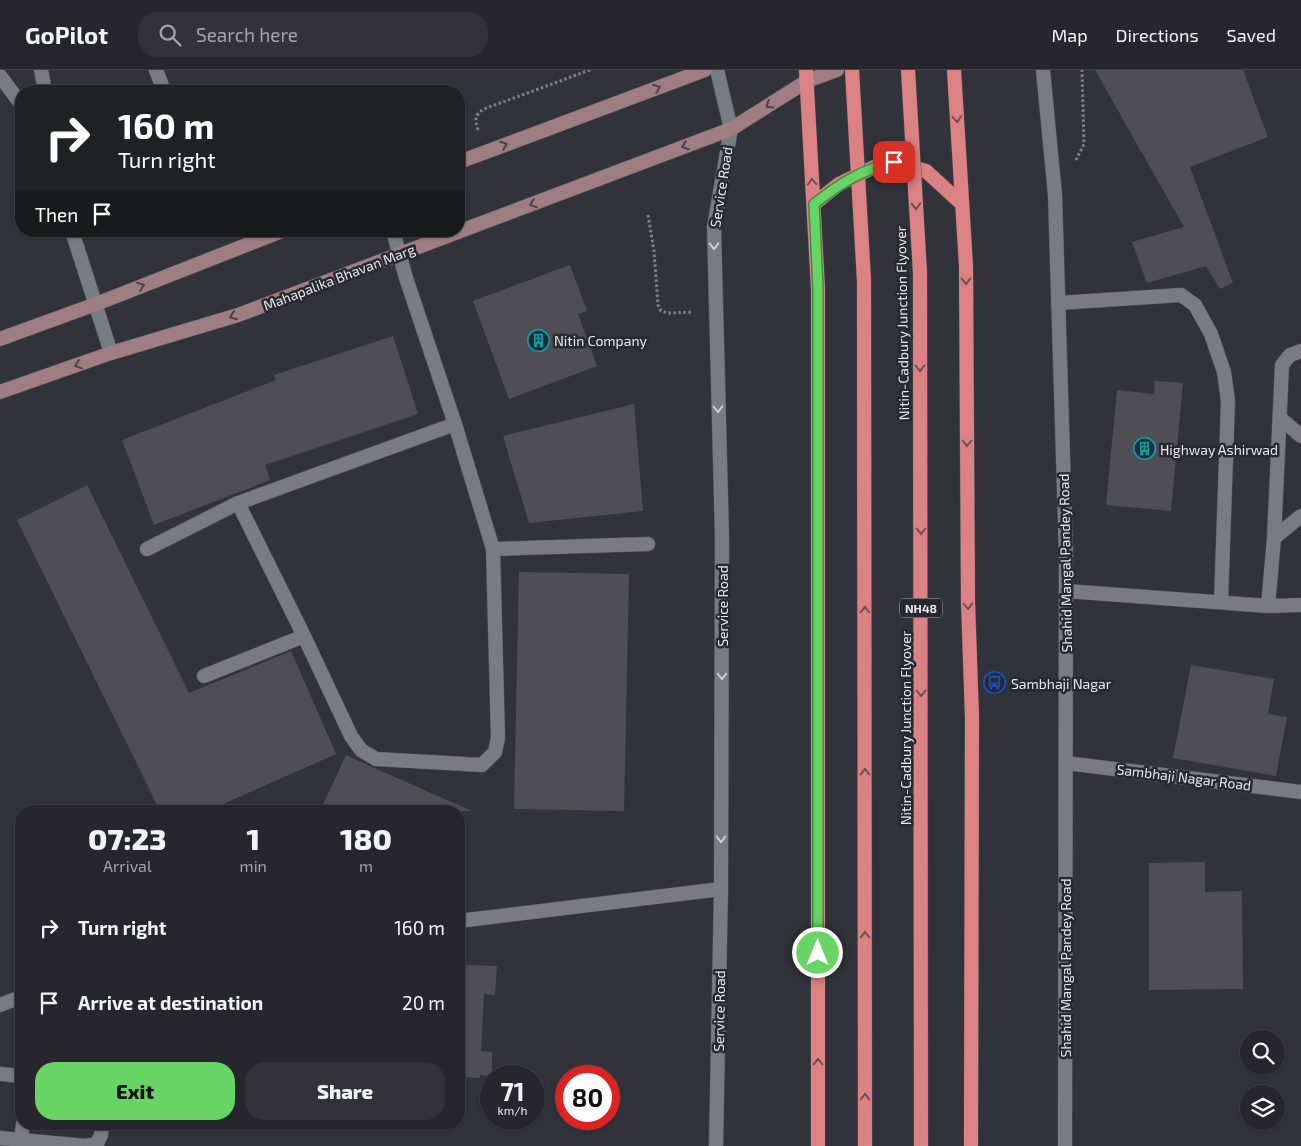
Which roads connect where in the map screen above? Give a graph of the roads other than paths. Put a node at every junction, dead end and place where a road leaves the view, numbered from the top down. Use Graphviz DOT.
graph roads {
  1 [pos="41,70"];
  2 [pos="156,70"];
  3 [pos="705,70"];
  4 [pos="717,70"];
  5 [pos="838,70"];
  6 [pos="852,70"];
  7 [pos="908,70"];
  8 [pos="954,70"];
  9 [pos="1044,70"];
  10 [pos="0,76"];
  11 [pos="806,76"];
  12 [pos="44,85"];
  13 [pos="162,85"];
  14 [pos="15,96"];
  15 [pos="731,129"];
  16 [pos="465,160"];
  17 [pos="814,204"];
  18 [pos="962,204"];
  19 [pos="465,229"];
  20 [pos="74,237"];
  21 [pos="267,237"];
  22 [pos="395,237"];
  23 [pos="445,237"];
  24 [pos="400,254"];
  25 [pos="1058,303"];
  26 [pos="96,304"];
  27 [pos="0,339"];
  28 [pos="1301,351"];
  29 [pos="111,353"];
  30 [pos="0,392"];
  31 [pos="1280,418"];
  32 [pos="455,424"];
  33 [pos="1301,436"];
  34 [pos="238,503"];
  35 [pos="1301,516"];
  36 [pos="1274,538"];
  37 [pos="648,544"];
  38 [pos="147,549"];
  39 [pos="493,550"];
  40 [pos="1066,591"];
  41 [pos="1221,602"];
  42 [pos="1301,605"];
  43 [pos="1268,606"];
  44 [pos="304,636"];
  45 [pos="204,676"];
  46 [pos="1066,763"];
  47 [pos="1301,792"];
  48 [pos="721,889"];
  49 [pos="465,920"];
  50 [pos="15,1000"];
  51 [pos="0,1006"];
  52 [pos="0,1074"];
  53 [pos="15,1075"];
  54 [pos="22,1130"];
  55 [pos="101,1130"];
  56 [pos="0,1138"];
  57 [pos="21,1140"];
  58 [pos="716,1146"];
  59 [pos="818,1146"];
  60 [pos="865,1146"];
  61 [pos="921,1146"];
  62 [pos="971,1146"];
  63 [pos="1065,1146"];
  1 -- 12 [label="street"];
  2 -- 13 [label="street"];
  16 -- 3 [label="main road, one-way"];
  4 -- 15 [label="street, Service Road"];
  5 -- 11 [label="main road, Mahapalika Bhavan Marg"];
  60 -- 6 [label="highway, one-way, bridge"];
  7 -- 61 [label="highway, Nitin-Cadbury Junction Flyover / NH48, one-way, bridge"];
  8 -- 18 [label="highway, one-way"];
  9 -- 25 [label="street, Shahid Mangal Pandey Road"];
  10 -- 14 [label="street"];
  11 -- 15 [label="main road, Mahapalika Bhavan Marg, one-way"];
  17 -- 11 [label="highway, one-way"];
  15 -- 19 [label="main road, Mahapalika Bhavan Marg, one-way"];
  15 -- 48 [label="street, Service Road, one-way"];
  17 -- 18 [label="highway"];
  59 -- 17 [label="highway, one-way"];
  18 -- 62 [label="highway, one-way"];
  20 -- 26 [label="street"];
  26 -- 21 [label="main road, one-way"];
  22 -- 24 [label="street"];
  23 -- 24 [label="main road, Mahapalika Bhavan Marg, one-way"];
  24 -- 29 [label="main road, Mahapalika Bhavan Marg, one-way"];
  24 -- 32 [label="street"];
  25 -- 40 [label="street, Shahid Mangal Pandey Road"];
  25 -- 41 [label="street"];
  26 -- 27 [label="main road"];
  26 -- 29 [label="street"];
  28 -- 31 [label="street"];
  29 -- 30 [label="main road, Mahapalika Bhavan Marg, one-way"];
  31 -- 33 [label="street"];
  31 -- 36 [label="street"];
  32 -- 34 [label="street"];
  32 -- 39 [label="street"];
  34 -- 38 [label="street"];
  34 -- 44 [label="street"];
  35 -- 36 [label="street"];
  36 -- 43 [label="street"];
  37 -- 39 [label="street"];
  39 -- 44 [label="street"];
  40 -- 41 [label="street"];
  40 -- 46 [label="street, Shahid Mangal Pandey Road"];
  41 -- 43 [label="street"];
  42 -- 43 [label="street"];
  44 -- 45 [label="street"];
  46 -- 47 [label="street, Sambhaji Nagar Road"];
  46 -- 63 [label="street, Shahid Mangal Pandey Road"];
  48 -- 49 [label="street"];
  48 -- 58 [label="street, Service Road"];
  50 -- 51 [label="street"];
  52 -- 53 [label="street"];
  54 -- 57 [label="street"];
  55 -- 57 [label="street"];
  56 -- 57 [label="street"];
}
